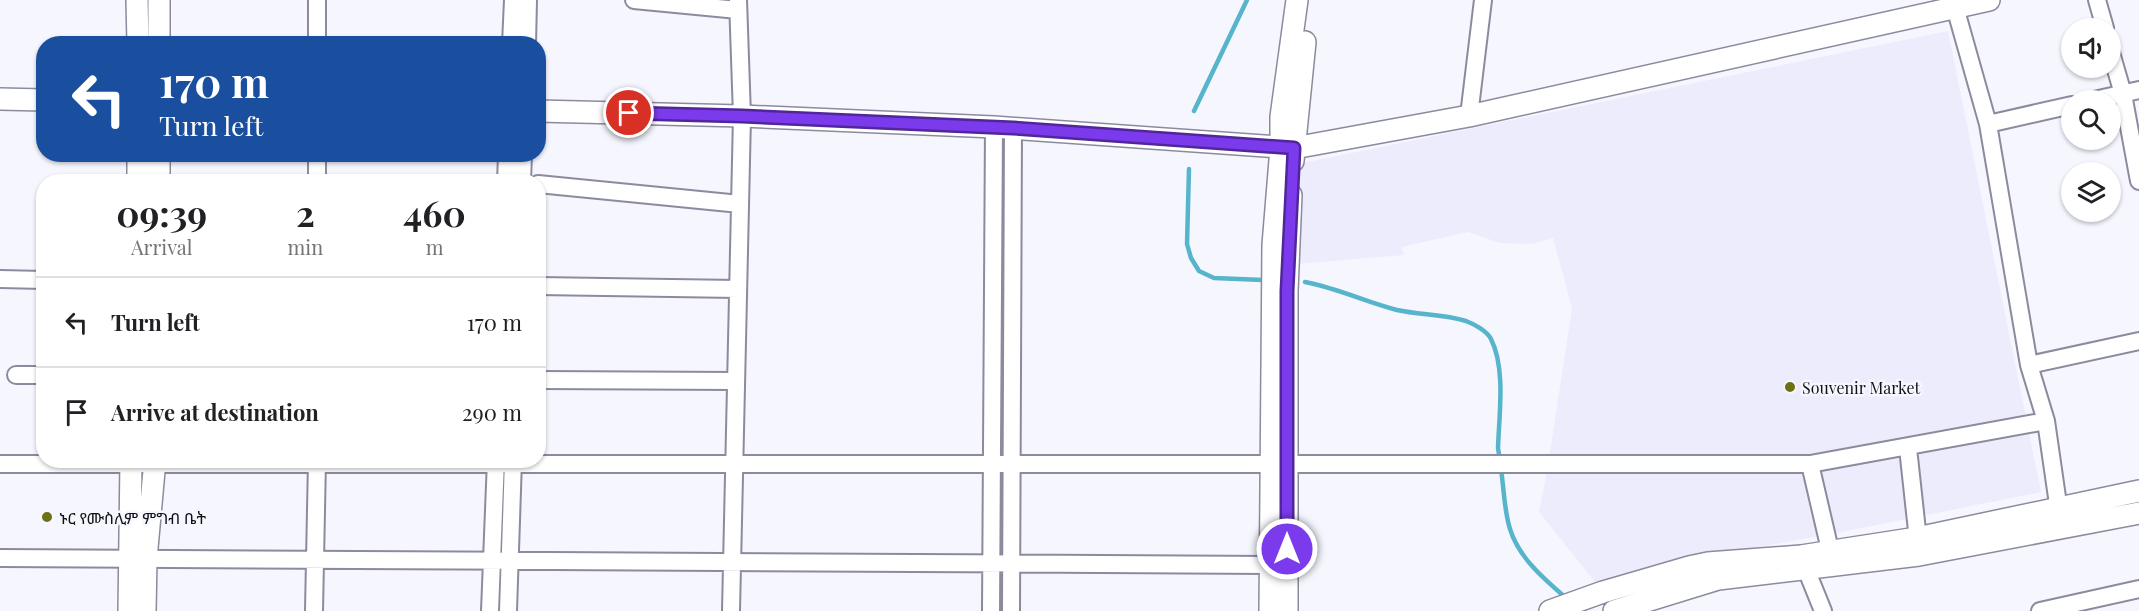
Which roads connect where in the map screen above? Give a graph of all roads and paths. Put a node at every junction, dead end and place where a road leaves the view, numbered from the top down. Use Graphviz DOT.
graph roads {
  1 [pos="137,0"];
  2 [pos="159,0"];
  3 [pos="317,0"];
  4 [pos="513,0"];
  5 [pos="528,0"];
  6 [pos="634,0"];
  7 [pos="1297,0"];
  8 [pos="1309,0"];
  9 [pos="1483,0"];
  10 [pos="1989,0"];
  11 [pos="2097,0"];
  12 [pos="1954,4"];
  13 [pos="738,5"];
  14 [pos="2102,18"];
  15 [pos="138,36"];
  16 [pos="159,36"];
  17 [pos="317,36"];
  18 [pos="511,36"];
  19 [pos="526,36"];
  20 [pos="2121,72"];
  21 [pos="2131,92"];
  22 [pos="0,99"];
  23 [pos="36,100"];
  24 [pos="2061,107"];
  25 [pos="546,111"];
  26 [pos="742,116"];
  27 [pos="1469,116"];
  28 [pos="1988,124"];
  29 [pos="1004,128"];
  30 [pos="1287,148"];
  31 [pos="2139,182"];
  32 [pos="546,185"];
  33 [pos="740,204"];
  34 [pos="0,279"];
  35 [pos="36,280"];
  36 [pos="546,286"];
  37 [pos="738,289"];
  38 [pos="2139,341"];
  39 [pos="2029,365"];
  40 [pos="16,375"];
  41 [pos="36,375"];
  42 [pos="546,380"];
  43 [pos="736,381"];
  44 [pos="2046,421"];
  45 [pos="1908,448"];
  46 [pos="36,463"];
  47 [pos="546,463"];
  48 [pos="0,464"];
  49 [pos="1810,464"];
  50 [pos="734,465"];
  51 [pos="992,465"];
  52 [pos="1012,465"];
  53 [pos="1279,466"];
  54 [pos="131,468"];
  55 [pos="154,468"];
  56 [pos="317,468"];
  57 [pos="503,468"];
  58 [pos="504,468"];
  59 [pos="2139,491"];
  60 [pos="2057,508"];
  61 [pos="2139,513"];
  62 [pos="2062,529"];
  63 [pos="1918,546"];
  64 [pos="1830,550"];
  65 [pos="0,558"];
  66 [pos="138,559"];
  67 [pos="314,560"];
  68 [pos="492,560"];
  69 [pos="510,560"];
  70 [pos="732,561"];
  71 [pos="1802,562"];
  72 [pos="992,563"];
  73 [pos="1011,563"];
  74 [pos="1270,564"];
  75 [pos="2139,589"];
  76 [pos="2087,606"];
  77 [pos="129,611"];
  78 [pos="146,611"];
  79 [pos="314,611"];
  80 [pos="490,611"];
  81 [pos="507,611"];
  82 [pos="731,611"];
  83 [pos="991,611"];
  84 [pos="1011,611"];
  85 [pos="1270,611"];
  86 [pos="1287,611"];
  87 [pos="1550,611"];
  88 [pos="1614,611"];
  89 [pos="1823,611"];
  90 [pos="2040,611"];
  1 -- 15 [label="street"];
  2 -- 16 [label="street"];
  3 -- 17 [label="street"];
  4 -- 18 [label="street"];
  5 -- 19 [label="street"];
  6 -- 13 [label="street"];
  7 -- 30 [label="street"];
  8 -- 30 [label="street"];
  9 -- 27 [label="street"];
  10 -- 12 [label="street"];
  11 -- 14 [label="street"];
  12 -- 27 [label="street"];
  12 -- 28 [label="street"];
  13 -- 26 [label="street"];
  20 -- 21 [label="street"];
  21 -- 31 [label="street"];
  22 -- 23 [label="street"];
  24 -- 28 [label="street"];
  25 -- 26 [label="street"];
  26 -- 29 [label="street"];
  26 -- 33 [label="street"];
  27 -- 30 [label="street"];
  28 -- 39 [label="street"];
  29 -- 30 [label="street"];
  29 -- 51 [label="street"];
  29 -- 52 [label="street"];
  30 -- 53 [label="street"];
  32 -- 33 [label="street"];
  33 -- 37 [label="street"];
  34 -- 35 [label="street"];
  36 -- 37 [label="street"];
  37 -- 43 [label="street"];
  38 -- 39 [label="street"];
  39 -- 44 [label="street"];
  40 -- 41 [label="street"];
  42 -- 43 [label="street"];
  43 -- 50 [label="street"];
  44 -- 45 [label="street"];
  44 -- 60 [label="street"];
  45 -- 49 [label="street"];
  45 -- 63 [label="street"];
  46 -- 48 [label="street"];
  47 -- 50 [label="street"];
  49 -- 53 [label="street"];
  49 -- 64 [label="street"];
  50 -- 51 [label="street"];
  50 -- 70 [label="street"];
  51 -- 52 [label="street"];
  51 -- 72 [label="street"];
  52 -- 53 [label="street"];
  52 -- 73 [label="street"];
  53 -- 74 [label="street"];
  53 -- 86 [label="street"];
  54 -- 66 [label="street"];
  55 -- 66 [label="street"];
  56 -- 67 [label="street"];
  57 -- 68 [label="street"];
  58 -- 69 [label="street"];
  59 -- 60 [label="street"];
  60 -- 62 [label="street"];
  60 -- 63 [label="street"];
  61 -- 62 [label="street"];
  62 -- 63 [label="street"];
  63 -- 64 [label="street"];
  63 -- 71 [label="street"];
  64 -- 71 [label="street"];
  65 -- 66 [label="street"];
  66 -- 67 [label="street"];
  66 -- 77 [label="street"];
  66 -- 78 [label="street"];
  67 -- 68 [label="street"];
  67 -- 79 [label="street"];
  68 -- 69 [label="street"];
  68 -- 80 [label="street"];
  69 -- 70 [label="street"];
  69 -- 81 [label="street"];
  70 -- 72 [label="street"];
  70 -- 82 [label="street"];
  71 -- 87 [label="street"];
  71 -- 88 [label="street"];
  71 -- 89 [label="street"];
  72 -- 73 [label="street"];
  72 -- 83 [label="street"];
  73 -- 74 [label="street"];
  73 -- 84 [label="street"];
  74 -- 85 [label="street"];
  75 -- 76 [label="street"];
  76 -- 90 [label="street"];
}
